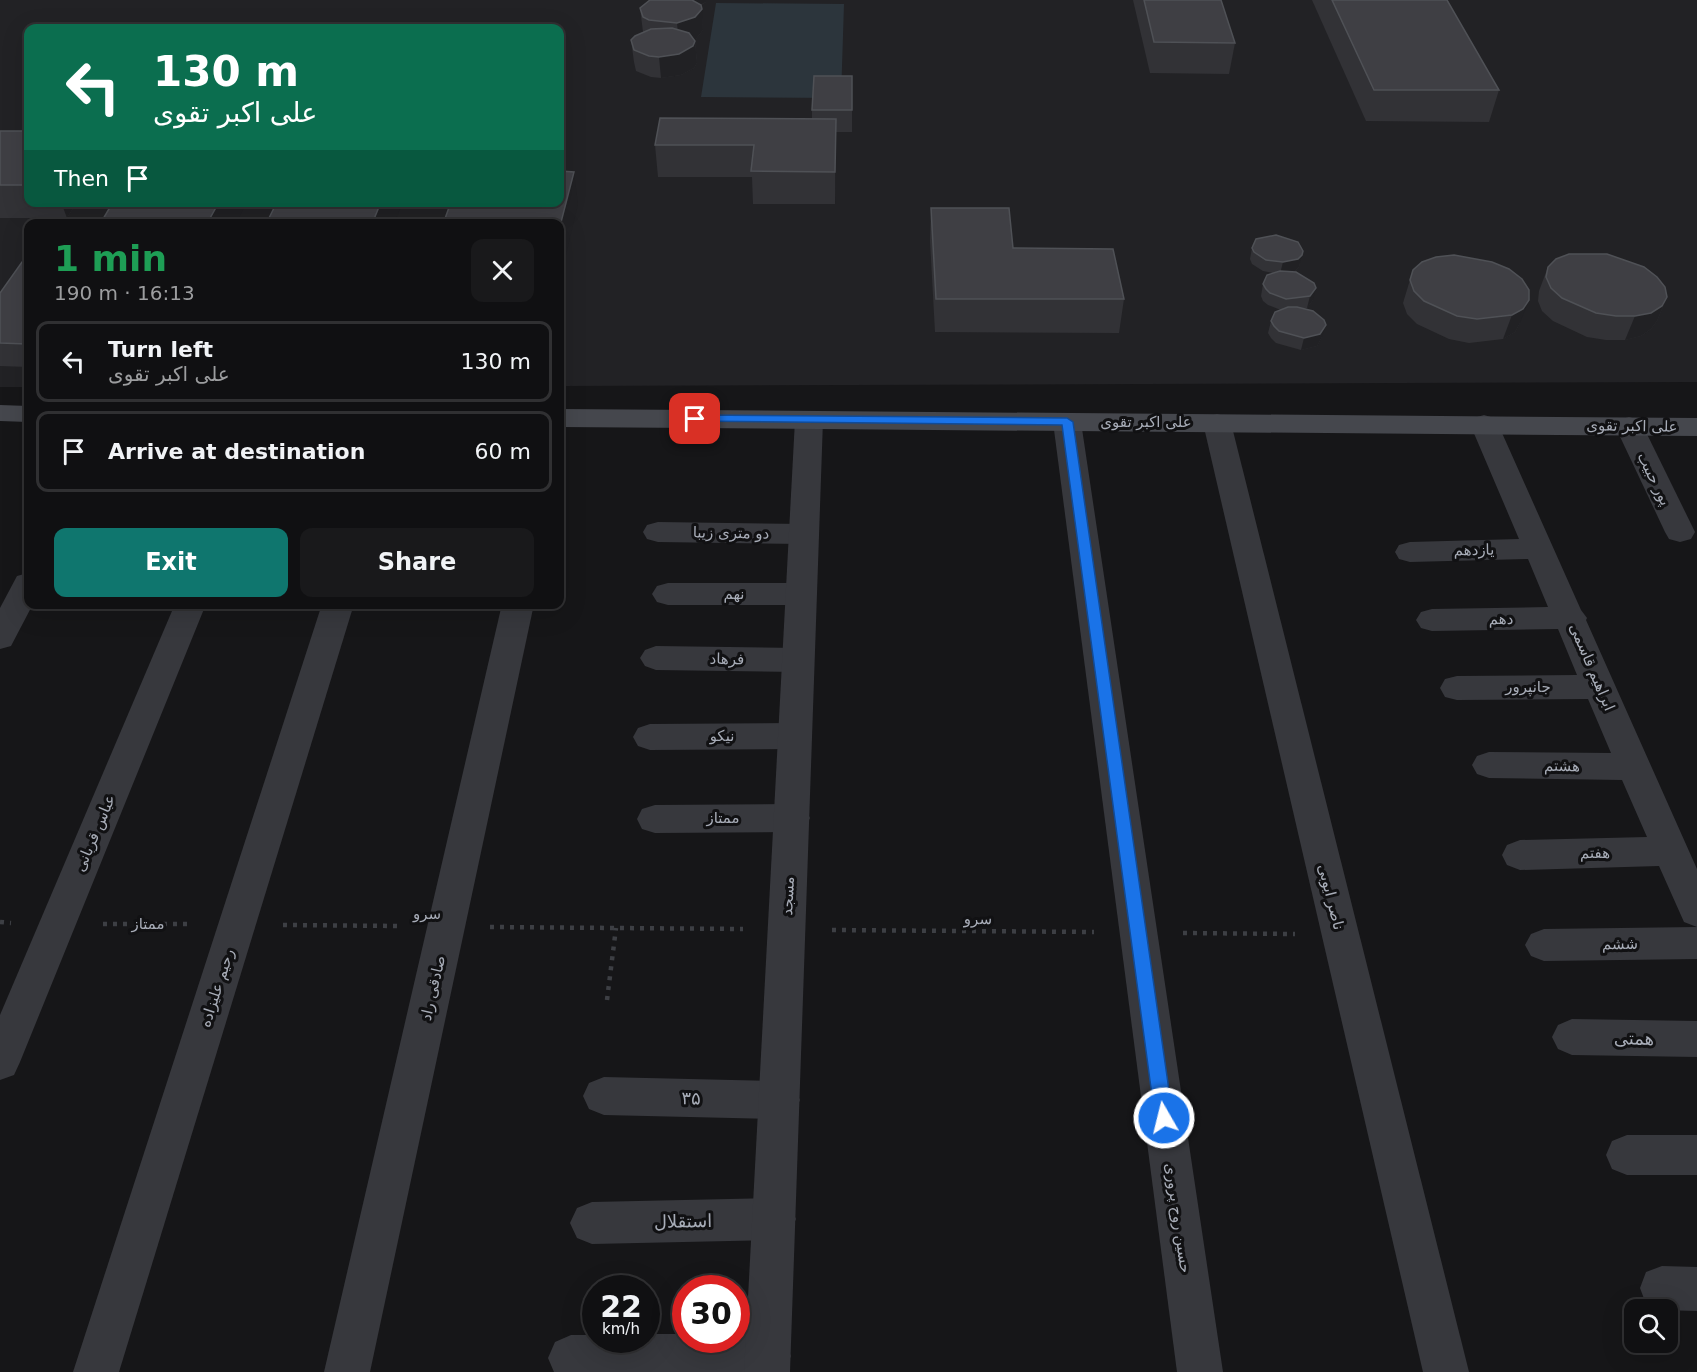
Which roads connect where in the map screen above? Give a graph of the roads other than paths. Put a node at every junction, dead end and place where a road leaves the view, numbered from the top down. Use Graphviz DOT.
graph roads {
  1 [pos="0,414"];
  2 [pos="24,414"];
  3 [pos="564,418"];
  4 [pos="809,420"];
  5 [pos="1067,422"];
  6 [pos="1217,423"];
  7 [pos="1484,424"];
  8 [pos="1629,426"];
  9 [pos="1697,427"];
  10 [pos="658,532"];
  11 [pos="1680,532"];
  12 [pos="804,534"];
  13 [pos="1539,549"];
  14 [pos="1410,552"];
  15 [pos="24,592"];
  16 [pos="668,594"];
  17 [pos="801,594"];
  18 [pos="189,609"];
  19 [pos="336,609"];
  20 [pos="517,609"];
  21 [pos="1571,618"];
  22 [pos="1432,620"];
  23 [pos="0,638"];
  24 [pos="656,658"];
  25 [pos="798,660"];
  26 [pos="1600,687"];
  27 [pos="1457,688"];
  28 [pos="795,736"];
  29 [pos="650,737"];
  30 [pos="1489,765"];
  31 [pos="1634,766"];
  32 [pos="792,818"];
  33 [pos="655,819"];
  34 [pos="1671,851"];
  35 [pos="1520,855"];
  36 [pos="1697,911"];
  37 [pos="1697,943"];
  38 [pos="1544,945"];
  39 [pos="1572,1037"];
  40 [pos="1697,1039"];
  41 [pos="0,1062"];
  42 [pos="604,1096"];
  43 [pos="778,1100"];
  44 [pos="1628,1155"];
  45 [pos="1697,1155"];
  46 [pos="774,1219"];
  47 [pos="592,1223"];
  48 [pos="571,1358"];
  49 [pos="767,1364"];
  50 [pos="96,1372"];
  51 [pos="347,1372"];
  52 [pos="1200,1372"];
  53 [pos="1446,1372"];
  1 -- 2 [label="main road"];
  3 -- 4 [label="main road, علی اکبر تقوی"];
  4 -- 5 [label="main road, علی اکبر تقوی"];
  4 -- 12 [label="street, مسجد"];
  5 -- 6 [label="main road, علی اکبر تقوی"];
  5 -- 52 [label="street, حسین روح پروری"];
  6 -- 7 [label="main road, علی اکبر تقوی"];
  6 -- 53 [label="street, ناصر ایوبی"];
  7 -- 8 [label="main road, علی اکبر تقوی"];
  7 -- 13 [label="street, ابراهیم قاسمی"];
  8 -- 9 [label="main road, علی اکبر تقوی"];
  8 -- 11 [label="street, پور حبیب"];
  10 -- 12 [label="street, دو متری زیبا"];
  12 -- 17 [label="street, مسجد"];
  13 -- 14 [label="street, یازدهم"];
  13 -- 21 [label="street, ابراهیم قاسمی"];
  15 -- 23 [label="street"];
  16 -- 17 [label="street, نهم"];
  17 -- 25 [label="street, مسجد"];
  18 -- 41 [label="street, عباس قربانی"];
  19 -- 50 [label="street, رحیم علیزاده"];
  20 -- 51 [label="street, صادقی راد"];
  21 -- 22 [label="street, دهم"];
  21 -- 26 [label="street, ابراهیم قاسمی"];
  24 -- 25 [label="street, فرهاد"];
  25 -- 28 [label="street, مسجد"];
  26 -- 27 [label="street, جانپرور"];
  26 -- 31 [label="street, ابراهیم قاسمی"];
  28 -- 29 [label="street, نیکو"];
  28 -- 32 [label="street, مسجد"];
  30 -- 31 [label="street, هشتم"];
  31 -- 34 [label="street, ابراهیم قاسمی"];
  32 -- 33 [label="street, ممتاز"];
  32 -- 43 [label="street, مسجد"];
  34 -- 35 [label="street, هفتم"];
  34 -- 36 [label="street, ابراهیم قاسمی"];
  37 -- 38 [label="street, ششم"];
  39 -- 40 [label="street, همتی"];
  42 -- 43 [label="street, ۳۵"];
  43 -- 46 [label="street, مسجد"];
  44 -- 45 [label="street"];
  46 -- 47 [label="street, استقلال"];
  46 -- 49 [label="street, مسجد"];
  48 -- 49 [label="street"];
}
